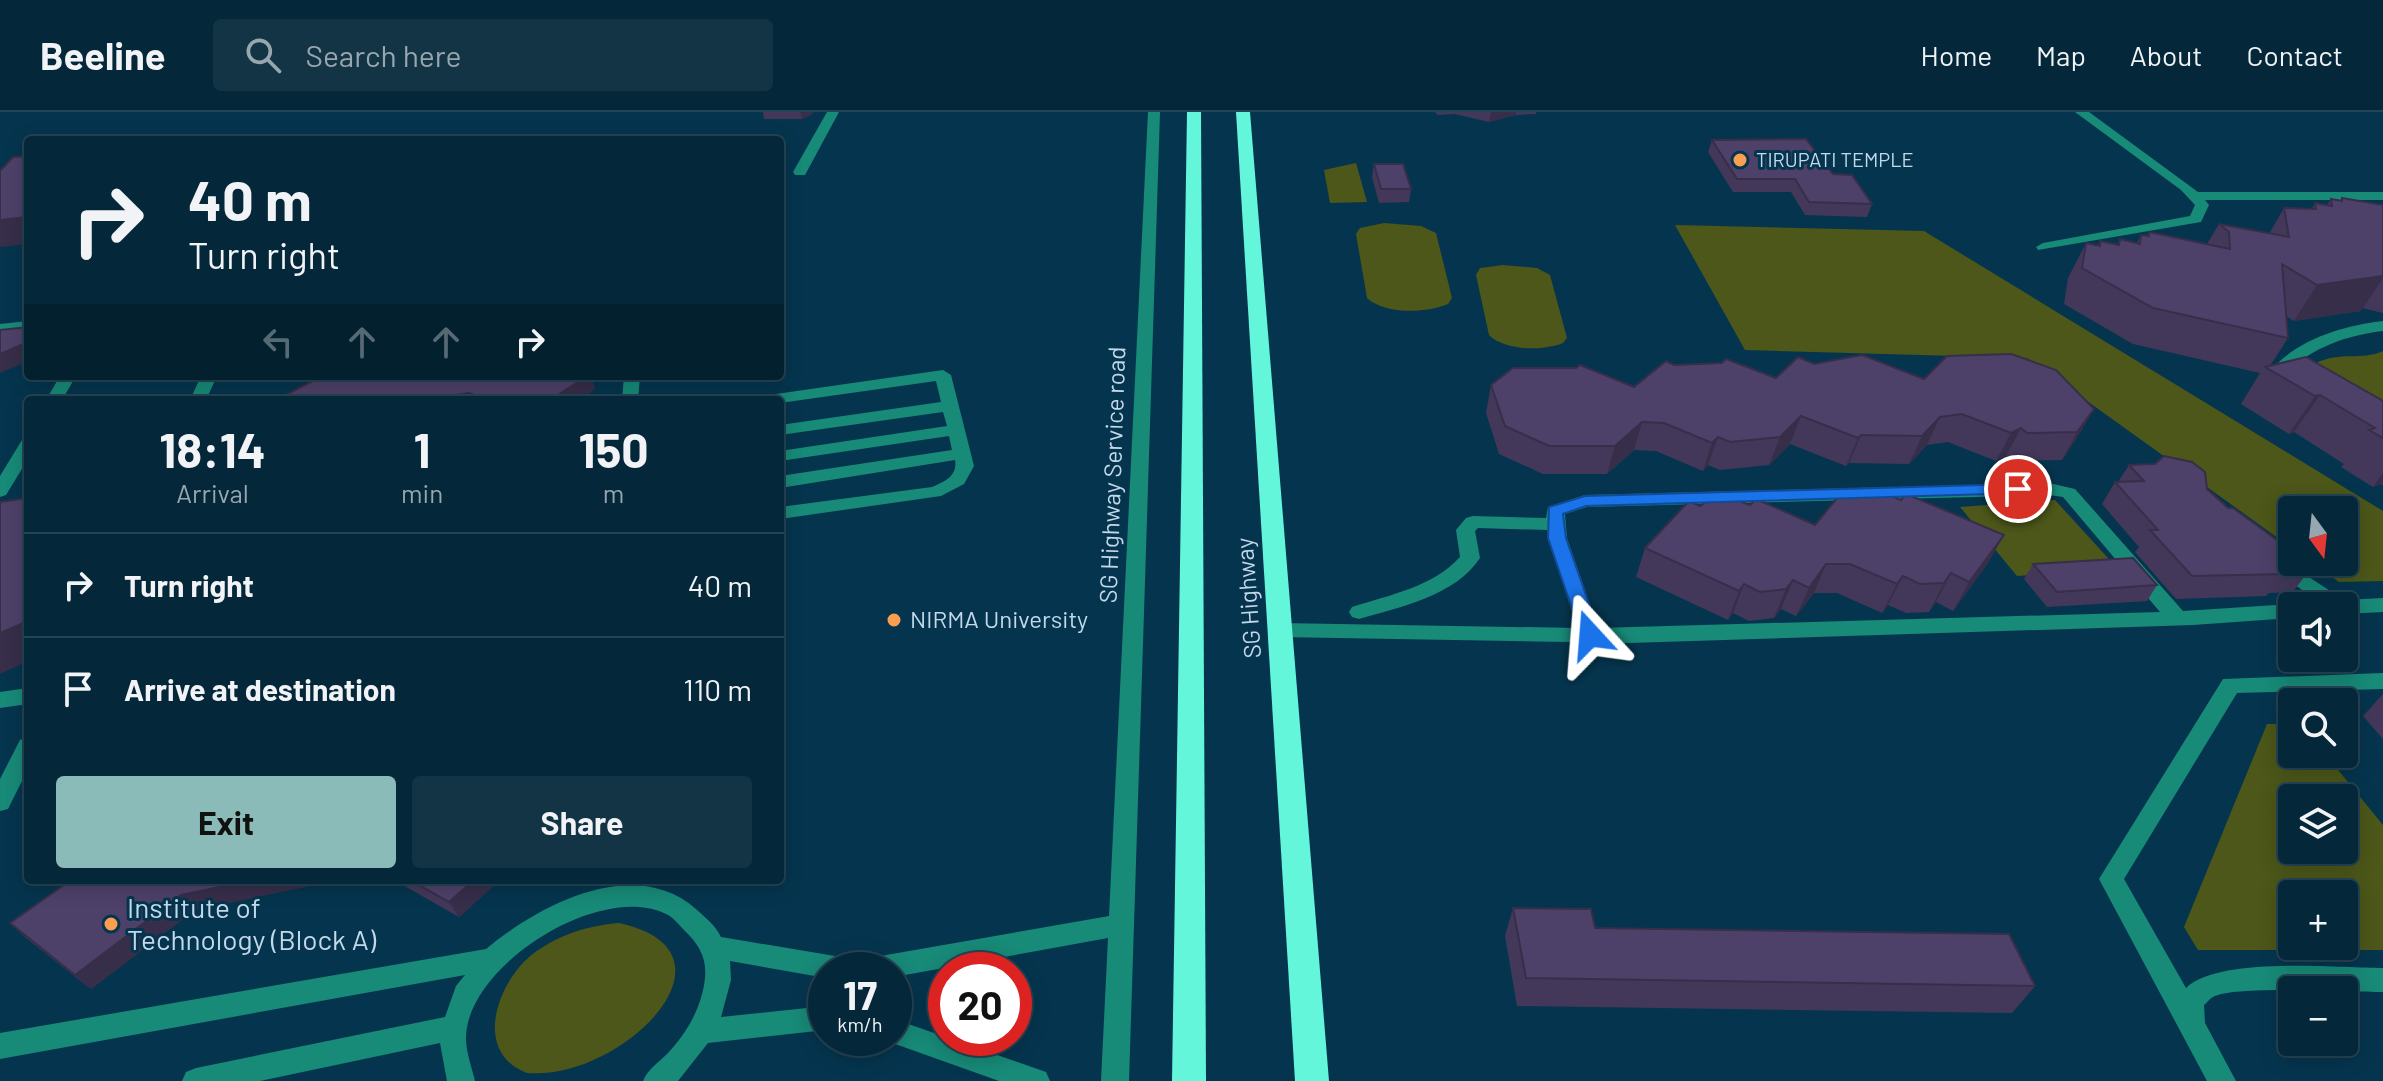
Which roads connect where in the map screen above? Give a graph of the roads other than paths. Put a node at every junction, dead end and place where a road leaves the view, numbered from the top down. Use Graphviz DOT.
graph roads {
  1 [pos="833,112"];
  2 [pos="1154,112"];
  3 [pos="1194,112"];
  4 [pos="1243,112"];
  5 [pos="2081,112"];
  6 [pos="800,172"];
  7 [pos="2193,196"];
  8 [pos="2383,196"];
  9 [pos="2043,247"];
  10 [pos="24,326"];
  11 [pos="2383,326"];
  12 [pos="0,329"];
  13 [pos="2296,390"];
  14 [pos="784,398"];
  15 [pos="950,406"];
  16 [pos="784,429"];
  17 [pos="956,430"];
  18 [pos="24,451"];
  19 [pos="961,454"];
  20 [pos="784,455"];
  21 [pos="784,481"];
  22 [pos="0,491"];
  23 [pos="784,512"];
  24 [pos="1556,524"];
  25 [pos="2263,551"];
  26 [pos="2319,592"];
  27 [pos="2383,605"];
  28 [pos="2358,606"];
  29 [pos="1359,612"];
  30 [pos="2278,612"];
  31 [pos="2177,618"];
  32 [pos="1280,630"];
  33 [pos="1590,635"];
  34 [pos="2383,681"];
  35 [pos="24,697"];
  36 [pos="0,700"];
  37 [pos="24,754"];
  38 [pos="0,802"];
  39 [pos="602,889"];
  40 [pos="1120,925"];
  41 [pos="714,947"];
  42 [pos="492,959"];
  43 [pos="912,962"];
  44 [pos="808,963"];
  45 [pos="2383,980"];
  46 [pos="808,1020"];
  47 [pos="2192,1025"];
  48 [pos="454,1028"];
  49 [pos="702,1031"];
  50 [pos="912,1037"];
  51 [pos="0,1046"];
  52 [pos="196,1081"];
  53 [pos="461,1081"];
  54 [pos="657,1081"];
  55 [pos="1036,1081"];
  56 [pos="1115,1081"];
  57 [pos="1189,1081"];
  58 [pos="1312,1081"];
  59 [pos="2222,1081"];
  1 -- 6 [label="street"];
  2 -- 40 [label="street, SG Highway Service road"];
  3 -- 57 [label="highway"];
  4 -- 32 [label="highway, SG Highway"];
  5 -- 7 [label="street"];
  7 -- 8 [label="street"];
  7 -- 9 [label="street"];
  10 -- 12 [label="street"];
  11 -- 13 [label="street"];
  14 -- 15 [label="street"];
  15 -- 16 [label="street"];
  15 -- 17 [label="street"];
  17 -- 19 [label="street"];
  17 -- 20 [label="street"];
  18 -- 22 [label="street"];
  19 -- 21 [label="street"];
  19 -- 23 [label="street"];
  24 -- 29 [label="street"];
  24 -- 31 [label="street"];
  24 -- 33 [label="street"];
  25 -- 26 [label="street"];
  27 -- 28 [label="street"];
  30 -- 31 [label="street"];
  31 -- 33 [label="street"];
  32 -- 33 [label="street"];
  32 -- 58 [label="highway, SG Highway"];
  34 -- 47 [label="street"];
  35 -- 36 [label="street"];
  37 -- 38 [label="street"];
  39 -- 41 [label="street"];
  39 -- 42 [label="street"];
  40 -- 43 [label="street"];
  40 -- 56 [label="street, SG Highway Service road"];
  41 -- 44 [label="street"];
  41 -- 49 [label="street"];
  42 -- 48 [label="street"];
  42 -- 51 [label="street"];
  45 -- 47 [label="street"];
  46 -- 49 [label="street"];
  47 -- 59 [label="street"];
  48 -- 52 [label="street"];
  48 -- 53 [label="street"];
  49 -- 54 [label="street"];
  50 -- 55 [label="street"];
}
